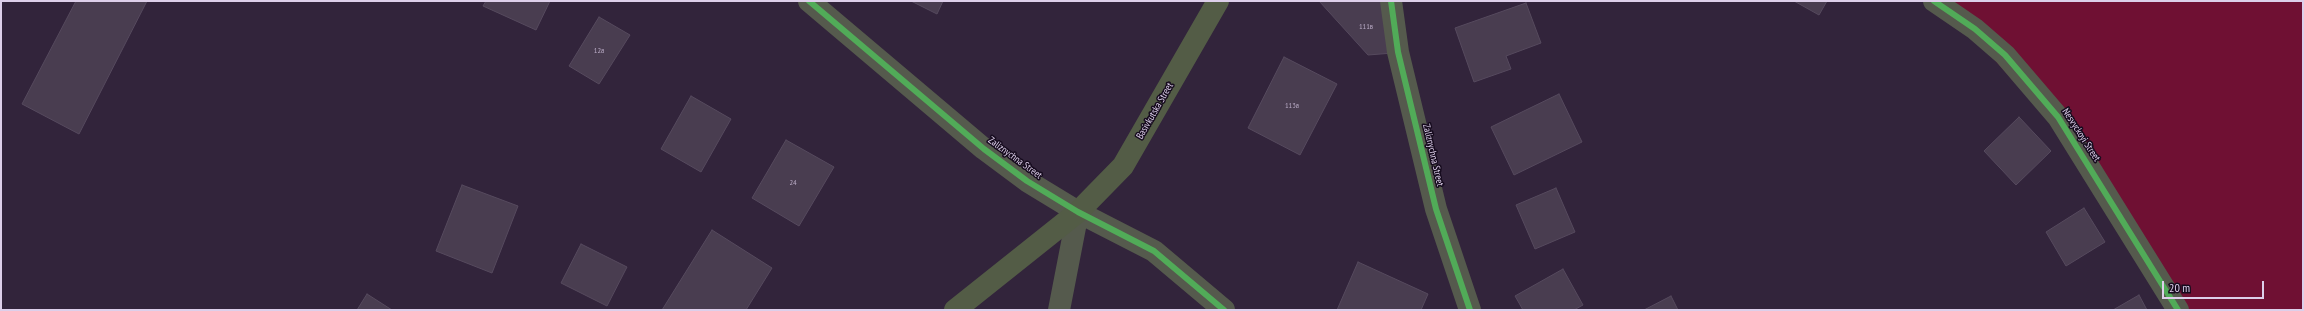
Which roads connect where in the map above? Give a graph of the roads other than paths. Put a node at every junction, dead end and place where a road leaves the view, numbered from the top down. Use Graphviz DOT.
graph roads {
  1 [pos="809,1"];
  2 [pos="1218,1"];
  3 [pos="1391,1"];
  4 [pos="1934,1"];
  5 [pos="1078,212"];
  6 [pos="955,310"];
  7 [pos="1059,310"];
  8 [pos="1224,310"];
  9 [pos="1470,310"];
  10 [pos="2178,310"];
  1 -- 5 [label="street, Zaliznychna Street"];
  2 -- 5 [label="main road, Basivkutska Street"];
  3 -- 9 [label="street, Zaliznychna Street"];
  4 -- 10 [label="street, Nesvyckoyi Street"];
  5 -- 6 [label="main road, Basivkutska Street"];
  5 -- 7 [label="street"];
  5 -- 8 [label="street, Zaliznychna Street"];
}
